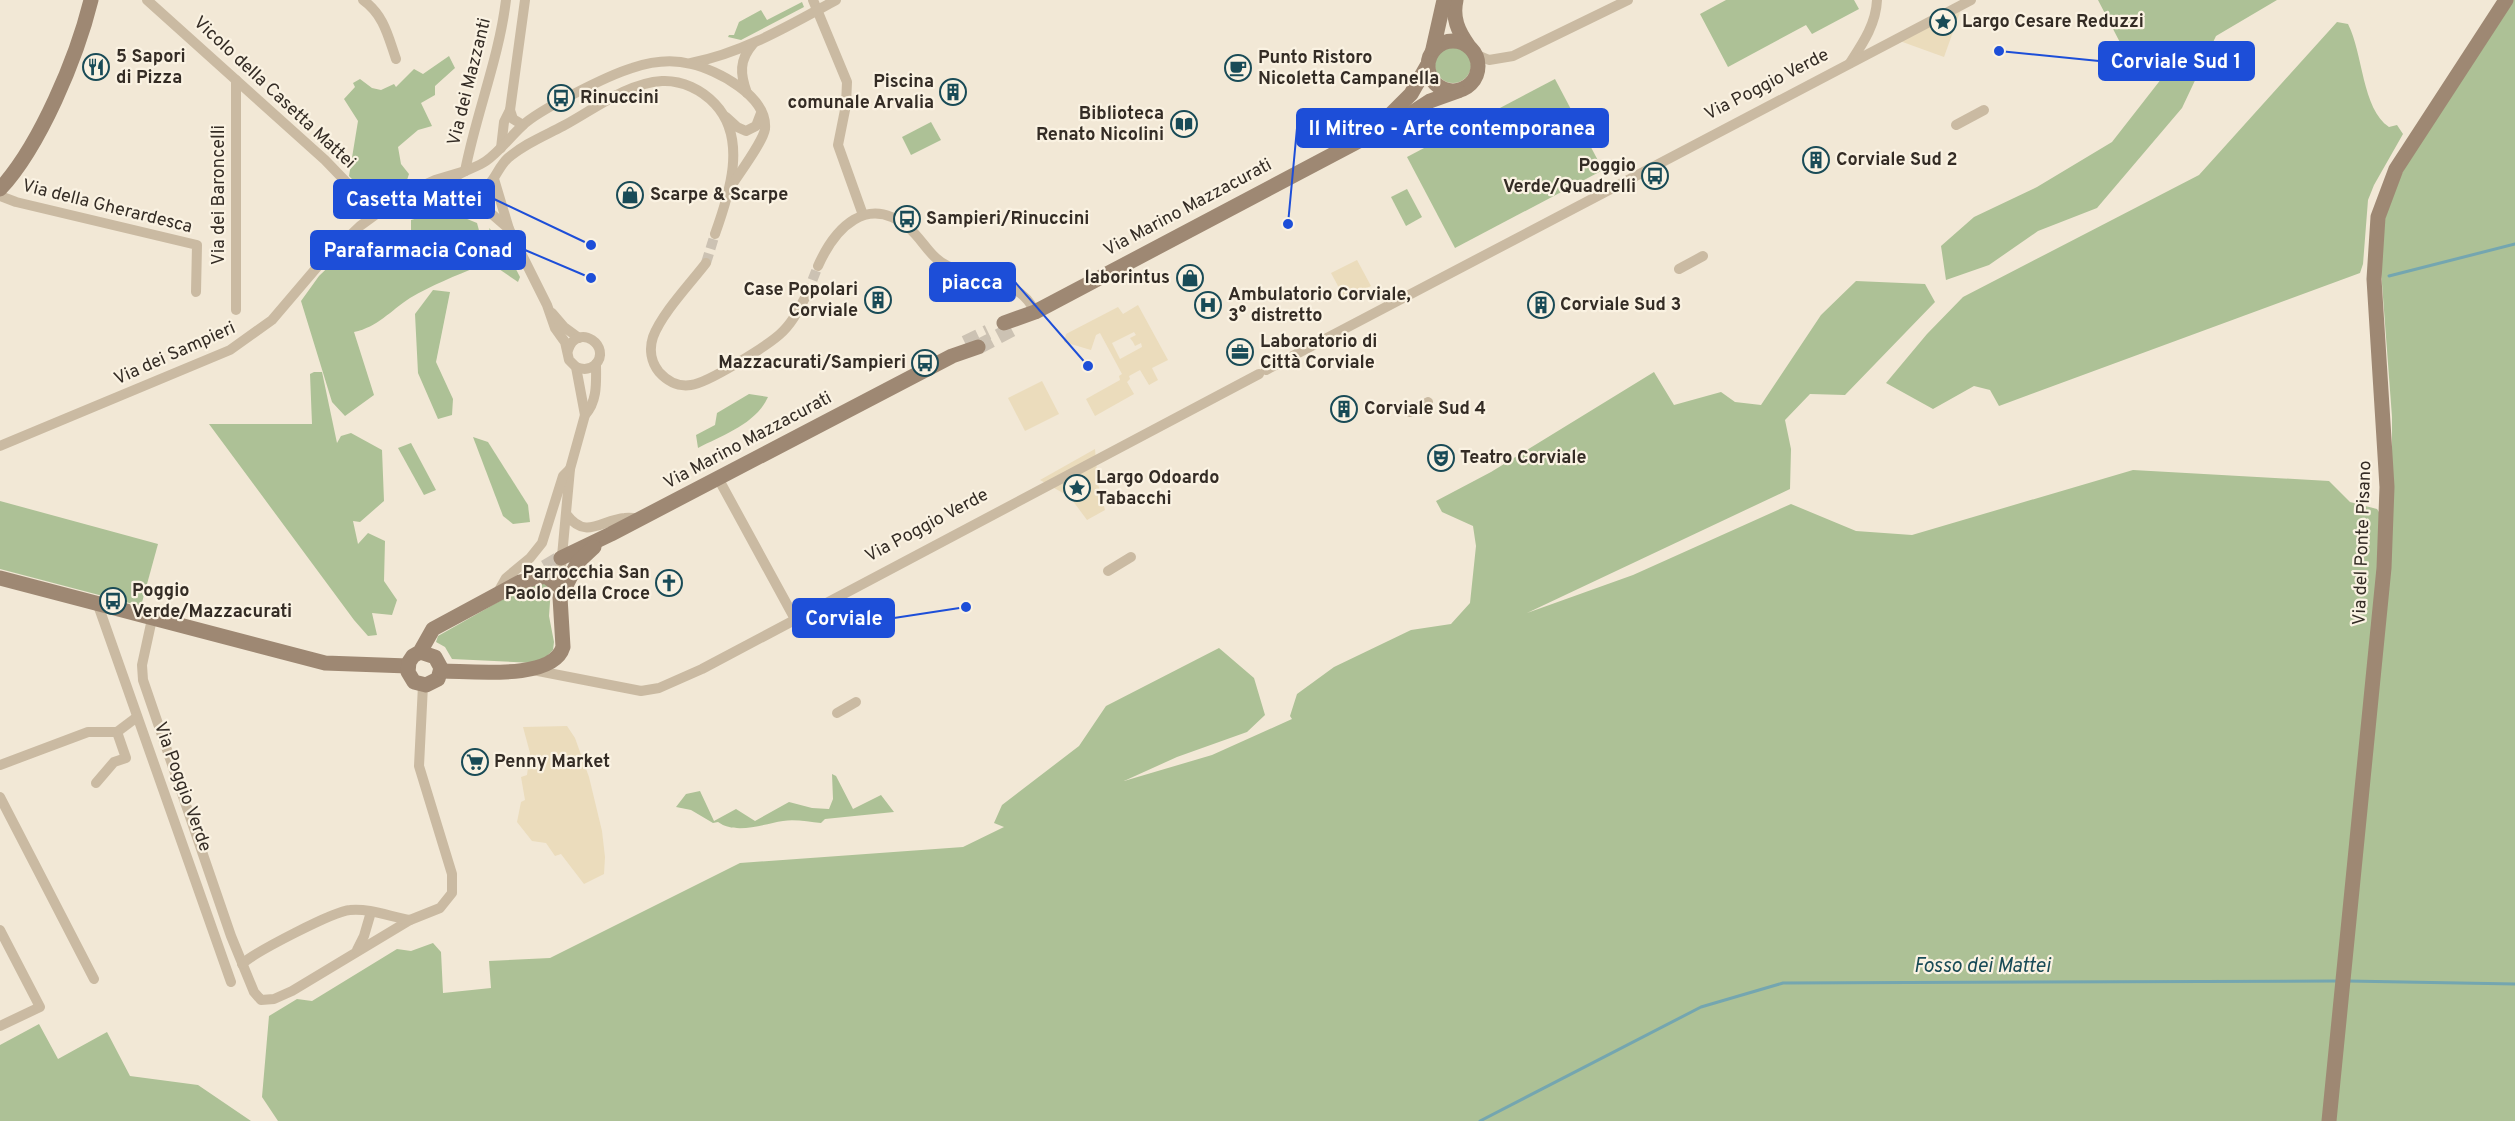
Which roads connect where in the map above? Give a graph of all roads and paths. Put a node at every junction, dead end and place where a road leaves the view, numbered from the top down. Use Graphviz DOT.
graph roads {
  1 [pos="91,0"];
  2 [pos="147,0"];
  3 [pos="363,0"];
  4 [pos="506,0"];
  5 [pos="525,0"];
  6 [pos="836,0"];
  7 [pos="1444,0"];
  8 [pos="1456,0"];
  9 [pos="1628,0"];
  10 [pos="1877,0"];
  11 [pos="1971,0"];
  12 [pos="2506,0"];
  13 [pos="816,5"];
  14 [pos="754,43"];
  15 [pos="1433,49"];
  16 [pos="1472,50"];
  17 [pos="396,59"];
  18 [pos="690,63"];
  19 [pos="1850,63"];
  20 [pos="1427,66"];
  21 [pos="236,80"];
  22 [pos="1458,91"];
  23 [pos="747,93"];
  24 [pos="510,110"];
  25 [pos="1984,110"];
  26 [pos="762,112"];
  27 [pos="724,115"];
  28 [pos="523,125"];
  29 [pos="1956,125"];
  30 [pos="1368,136"];
  31 [pos="501,148"];
  32 [pos="465,171"];
  33 [pos="494,178"];
  34 [pos="351,187"];
  35 [pos="730,188"];
  36 [pos="0,189"];
  37 [pos="461,194"];
  38 [pos="0,195"];
  39 [pos="389,204"];
  40 [pos="863,215"];
  41 [pos="509,229"];
  42 [pos="716,234"];
  43 [pos="1703,256"];
  44 [pos="706,263"];
  45 [pos="818,266"];
  46 [pos="1679,269"];
  47 [pos="196,292"];
  48 [pos="807,294"];
  49 [pos="546,306"];
  50 [pos="236,310"];
  51 [pos="1020,320"];
  52 [pos="579,338"];
  53 [pos="971,345"];
  54 [pos="568,350"];
  55 [pos="596,364"];
  56 [pos="576,367"];
  57 [pos="1428,402"];
  58 [pos="1410,412"];
  59 [pos="585,415"];
  60 [pos="0,446"];
  61 [pos="570,469"];
  62 [pos="718,478"];
  63 [pos="567,514"];
  64 [pos="640,519"];
  65 [pos="611,534"];
  66 [pos="1131,557"];
  67 [pos="561,558"];
  68 [pos="1108,571"];
  69 [pos="0,578"];
  70 [pos="560,592"];
  71 [pos="497,594"];
  72 [pos="98,604"];
  73 [pos="152,619"];
  74 [pos="795,619"];
  75 [pos="420,652"];
  76 [pos="408,666"];
  77 [pos="442,670"];
  78 [pos="533,670"];
  79 [pos="423,685"];
  80 [pos="856,702"];
  81 [pos="837,713"];
  82 [pos="137,717"];
  83 [pos="117,732"];
  84 [pos="0,765"];
  85 [pos="96,783"];
  86 [pos="0,797"];
  87 [pos="371,912"];
  88 [pos="410,920"];
  89 [pos="0,930"];
  90 [pos="357,950"];
  91 [pos="242,964"];
  92 [pos="94,980"];
  93 [pos="231,982"];
  94 [pos="0,1026"];
  95 [pos="2329,1121"];
  1 -- 36 [label="street"];
  2 -- 21 [label="street, Vicolo della Casetta Mattei"];
  3 -- 17 [label="street"];
  4 -- 32 [label="street, Via dei Mazzanti"];
  5 -- 24 [label="street"];
  6 -- 13 [label="street"];
  7 -- 15 [label="street"];
  8 -- 16 [label="street"];
  9 -- 16 [label="street"];
  10 -- 19 [label="street, Via Poggio Verde"];
  11 -- 19 [label="street"];
  12 -- 95 [label="street, Via del Ponte Pisano"];
  13 -- 14 [label="street"];
  13 -- 40 [label="street"];
  14 -- 18 [label="street"];
  14 -- 23 [label="street"];
  15 -- 16 [label="street"];
  15 -- 20 [label="street"];
  16 -- 22 [label="street"];
  18 -- 23 [label="street"];
  18 -- 28 [label="street, Via dei Sampieri"];
  19 -- 74 [label="street, Via Poggio Verde"];
  20 -- 22 [label="street"];
  20 -- 30 [label="street, Via Marino Mazzacurati"];
  21 -- 34 [label="street, Vicolo della Casetta Mattei"];
  21 -- 50 [label="street, Via dei Baroncelli"];
  22 -- 30 [label="street, Via Marino Mazzacurati"];
  23 -- 26 [label="street"];
  24 -- 28 [label="street"];
  24 -- 31 [label="street"];
  25 -- 29 [label="street"];
  26 -- 27 [label="street, Via dei Sampieri"];
  26 -- 35 [label="street"];
  27 -- 33 [label="street, Via dei Sampieri"];
  27 -- 35 [label="street"];
  28 -- 31 [label="street, Via dei Sampieri"];
  30 -- 51 [label="street, Via Marino Mazzacurati"];
  31 -- 32 [label="street, Via dei Sampieri"];
  32 -- 37 [label="street, Via dei Mazzanti"];
  32 -- 39 [label="street, Via dei Sampieri"];
  33 -- 37 [label="street, Via dei Sampieri"];
  33 -- 41 [label="street"];
  35 -- 42 [label="street"];
  37 -- 39 [label="street, Via dei Sampieri"];
  37 -- 41 [label="street"];
  38 -- 47 [label="street, Via della Gherardesca"];
  39 -- 60 [label="street, Via dei Sampieri"];
  40 -- 45 [label="street"];
  40 -- 51 [label="street"];
  41 -- 49 [label="street"];
  43 -- 46 [label="street"];
  44 -- 48 [label="street"];
  49 -- 52 [label="street"];
  49 -- 54 [label="street"];
  52 -- 54 [label="street"];
  52 -- 55 [label="street"];
  53 -- 62 [label="street, Via Marino Mazzacurati"];
  54 -- 56 [label="street"];
  55 -- 56 [label="street"];
  55 -- 59 [label="street"];
  56 -- 59 [label="street"];
  57 -- 58 [label="street"];
  59 -- 61 [label="street"];
  61 -- 63 [label="street"];
  61 -- 71 [label="street"];
  62 -- 64 [label="street, Via Marino Mazzacurati"];
  62 -- 74 [label="street"];
  63 -- 64 [label="street"];
  63 -- 67 [label="street"];
  64 -- 65 [label="street, Via Marino Mazzacurati"];
  65 -- 67 [label="street, Via Marino Mazzacurati"];
  65 -- 70 [label="street"];
  66 -- 68 [label="street"];
  67 -- 70 [label="street"];
  69 -- 72 [label="street"];
  70 -- 71 [label="street"];
  70 -- 78 [label="street"];
  71 -- 75 [label="street"];
  72 -- 73 [label="street"];
  72 -- 82 [label="street, Via Poggio Verde"];
  73 -- 76 [label="street"];
  73 -- 91 [label="street"];
  74 -- 78 [label="street, Via Poggio Verde"];
  75 -- 76 [label="street"];
  75 -- 77 [label="street"];
  76 -- 79 [label="street"];
  77 -- 78 [label="street"];
  77 -- 79 [label="street"];
  79 -- 88 [label="street"];
  80 -- 81 [label="street"];
  82 -- 83 [label="street"];
  82 -- 93 [label="street, Via Poggio Verde"];
  83 -- 84 [label="street"];
  83 -- 85 [label="street"];
  86 -- 92 [label="street"];
  87 -- 88 [label="street"];
  87 -- 90 [label="street"];
  87 -- 91 [label="street"];
  88 -- 90 [label="street"];
  89 -- 94 [label="street"];
  90 -- 91 [label="street"];
}
